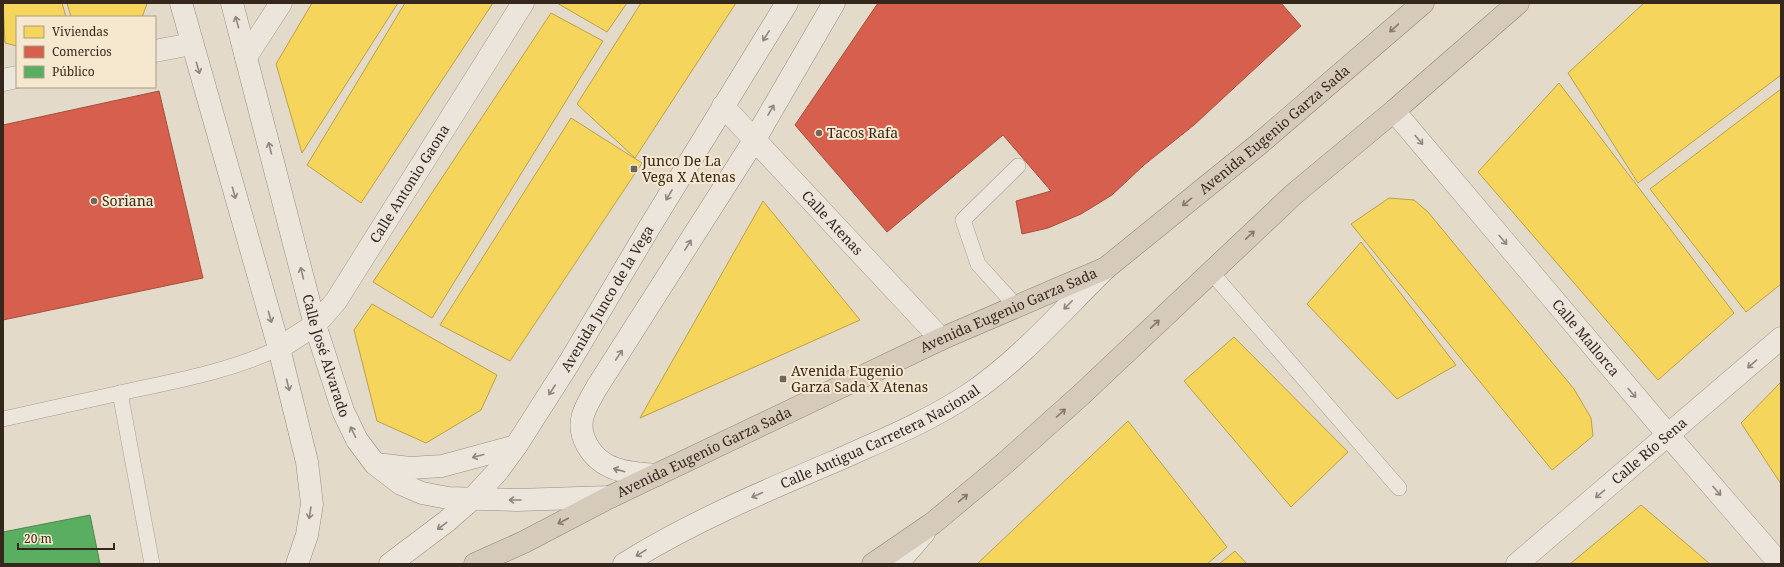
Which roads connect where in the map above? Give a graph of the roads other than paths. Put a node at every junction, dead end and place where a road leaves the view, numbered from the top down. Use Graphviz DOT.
graph roads {
  1 [pos="181,3"];
  2 [pos="232,3"];
  3 [pos="281,3"];
  4 [pos="523,3"];
  5 [pos="787,3"];
  6 [pos="834,3"];
  7 [pos="1423,3"];
  8 [pos="1518,3"];
  9 [pos="191,44"];
  10 [pos="156,51"];
  11 [pos="246,57"];
  12 [pos="16,77"];
  13 [pos="3,80"];
  14 [pos="724,106"];
  15 [pos="1394,111"];
  16 [pos="755,138"];
  17 [pos="1018,166"];
  18 [pos="1106,268"];
  19 [pos="1211,272"];
  20 [pos="1016,306"];
  21 [pos="315,325"];
  22 [pos="1781,338"];
  23 [pos="941,339"];
  24 [pos="279,348"];
  25 [pos="120,393"];
  26 [pos="3,419"];
  27 [pos="1669,436"];
  28 [pos="516,446"];
  29 [pos="375,464"];
  30 [pos="657,475"];
  31 [pos="1399,488"];
  32 [pos="610,496"];
  33 [pos="472,499"];
  34 [pos="933,523"];
  35 [pos="152,564"];
  36 [pos="297,564"];
  37 [pos="390,564"];
  38 [pos="475,564"];
  39 [pos="624,564"];
  40 [pos="873,564"];
  41 [pos="897,564"];
  42 [pos="1518,564"];
  43 [pos="1780,564"];
  1 -- 9 [label="street"];
  11 -- 2 [label="street, Calle José Alvarado, one-way"];
  3 -- 11 [label="street"];
  4 -- 21 [label="street, Calle Antonio Gaona"];
  5 -- 14 [label="street, Avenida Junco de la Vega, one-way"];
  16 -- 6 [label="street, one-way"];
  7 -- 18 [label="highway, Avenida Eugenio Garza Sada, one-way"];
  8 -- 15 [label="highway"];
  9 -- 10 [label="street"];
  9 -- 24 [label="street, one-way"];
  21 -- 11 [label="street, Calle José Alvarado, one-way"];
  12 -- 13 [label="street"];
  14 -- 16 [label="street, Calle Atenas"];
  14 -- 28 [label="street, Avenida Junco de la Vega, one-way"];
  19 -- 15 [label="highway, one-way"];
  15 -- 27 [label="street, Calle Mallorca, one-way"];
  16 -- 23 [label="street, Calle Atenas"];
  30 -- 16 [label="street, one-way"];
  17 -- 20 [label="lane"];
  18 -- 20 [label="highway, Avenida Eugenio Garza Sada"];
  18 -- 39 [label="street, Calle Antigua Carretera Nacional, one-way"];
  19 -- 31 [label="lane"];
  34 -- 19 [label="highway, one-way"];
  20 -- 23 [label="highway, Avenida Eugenio Garza Sada"];
  21 -- 24 [label="street, Calle Antonio Gaona"];
  29 -- 21 [label="street, Calle José Alvarado, one-way"];
  22 -- 27 [label="street, Calle Río Sena, one-way"];
  23 -- 30 [label="highway, Avenida Eugenio Garza Sada"];
  24 -- 25 [label="lane"];
  24 -- 36 [label="street, one-way"];
  25 -- 26 [label="lane"];
  25 -- 35 [label="lane"];
  27 -- 42 [label="street, Calle Río Sena, one-way"];
  27 -- 43 [label="street, Calle Mallorca, one-way"];
  28 -- 29 [label="street, one-way"];
  28 -- 33 [label="street, Avenida Junco de la Vega"];
  29 -- 33 [label="street, Calle José Alvarado"];
  30 -- 32 [label="highway, Avenida Eugenio Garza Sada"];
  32 -- 33 [label="street, Calle José Alvarado, one-way"];
  32 -- 38 [label="highway, Avenida Eugenio Garza Sada, one-way"];
  33 -- 37 [label="street, Avenida Junco de la Vega, one-way"];
  34 -- 40 [label="highway"];
  34 -- 41 [label="street"];
}
